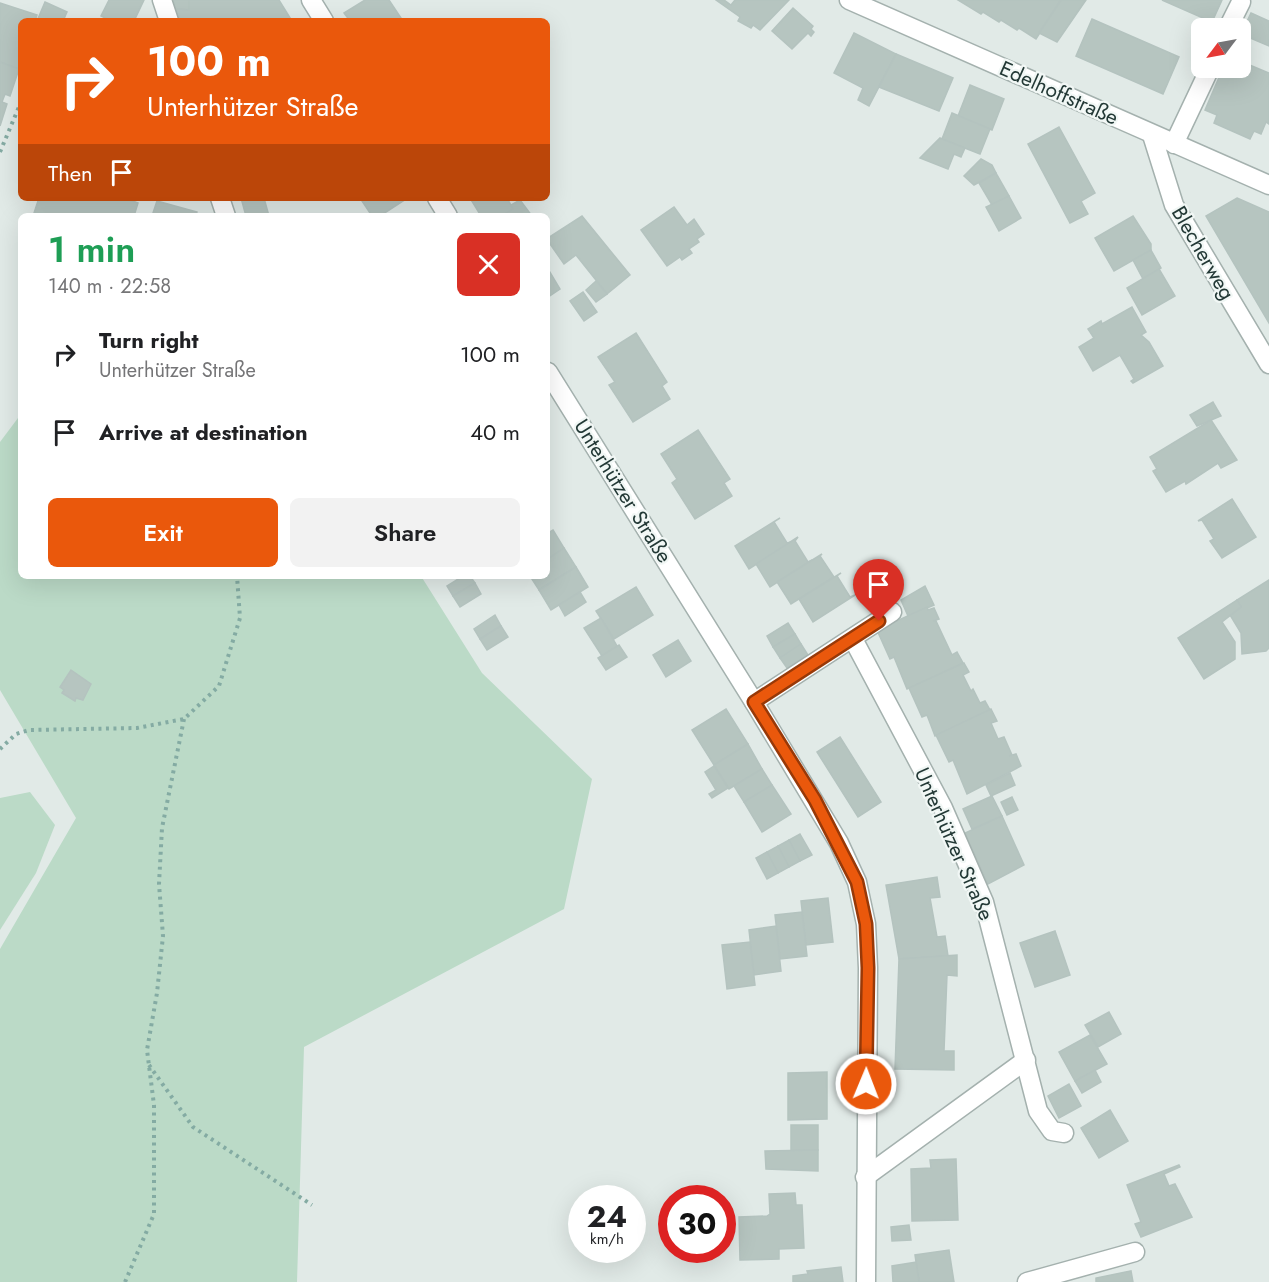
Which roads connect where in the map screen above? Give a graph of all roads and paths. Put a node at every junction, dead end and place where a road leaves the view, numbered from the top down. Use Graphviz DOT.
graph roads {
  1 [pos="162,0"];
  2 [pos="311,0"];
  3 [pos="849,0"];
  4 [pos="1241,2"];
  5 [pos="168,18"];
  6 [pos="322,18"];
  7 [pos="1233,18"];
  8 [pos="1205,78"];
  9 [pos="18,109"];
  10 [pos="1152,135"];
  11 [pos="1174,144"];
  12 [pos="0,152"];
  13 [pos="1269,185"];
  14 [pos="1269,364"];
  15 [pos="550,375"];
  16 [pos="237,579"];
  17 [pos="892,612"];
  18 [pos="853,639"];
  19 [pos="754,702"];
  20 [pos="184,719"];
  21 [pos="0,749"];
  22 [pos="1026,1060"];
  23 [pos="148,1064"];
  24 [pos="1064,1133"];
  25 [pos="865,1177"];
  26 [pos="312,1205"];
  27 [pos="1135,1252"];
  28 [pos="125,1282"];
  29 [pos="866,1282"];
  30 [pos="1027,1282"];
  1 -- 5 [label="street"];
  2 -- 6 [label="street"];
  3 -- 10 [label="street, Edelhoffstraße"];
  4 -- 7 [label="street"];
  8 -- 11 [label="street"];
  9 -- 12 [label="path"];
  10 -- 11 [label="street, Edelhoffstraße"];
  10 -- 14 [label="street, Blecherweg"];
  11 -- 13 [label="street, Edelhoffstraße"];
  15 -- 19 [label="street, Unterhützer Straße"];
  16 -- 20 [label="path"];
  17 -- 18 [label="street"];
  18 -- 19 [label="street"];
  18 -- 22 [label="street, Unterhützer Straße"];
  19 -- 25 [label="street, Unterhützer Straße"];
  20 -- 21 [label="path"];
  20 -- 23 [label="path"];
  22 -- 24 [label="street, Unterhützer Straße"];
  22 -- 25 [label="street"];
  23 -- 26 [label="path"];
  23 -- 28 [label="path"];
  25 -- 29 [label="street, Unterhützer Straße"];
  27 -- 30 [label="street"];
}
